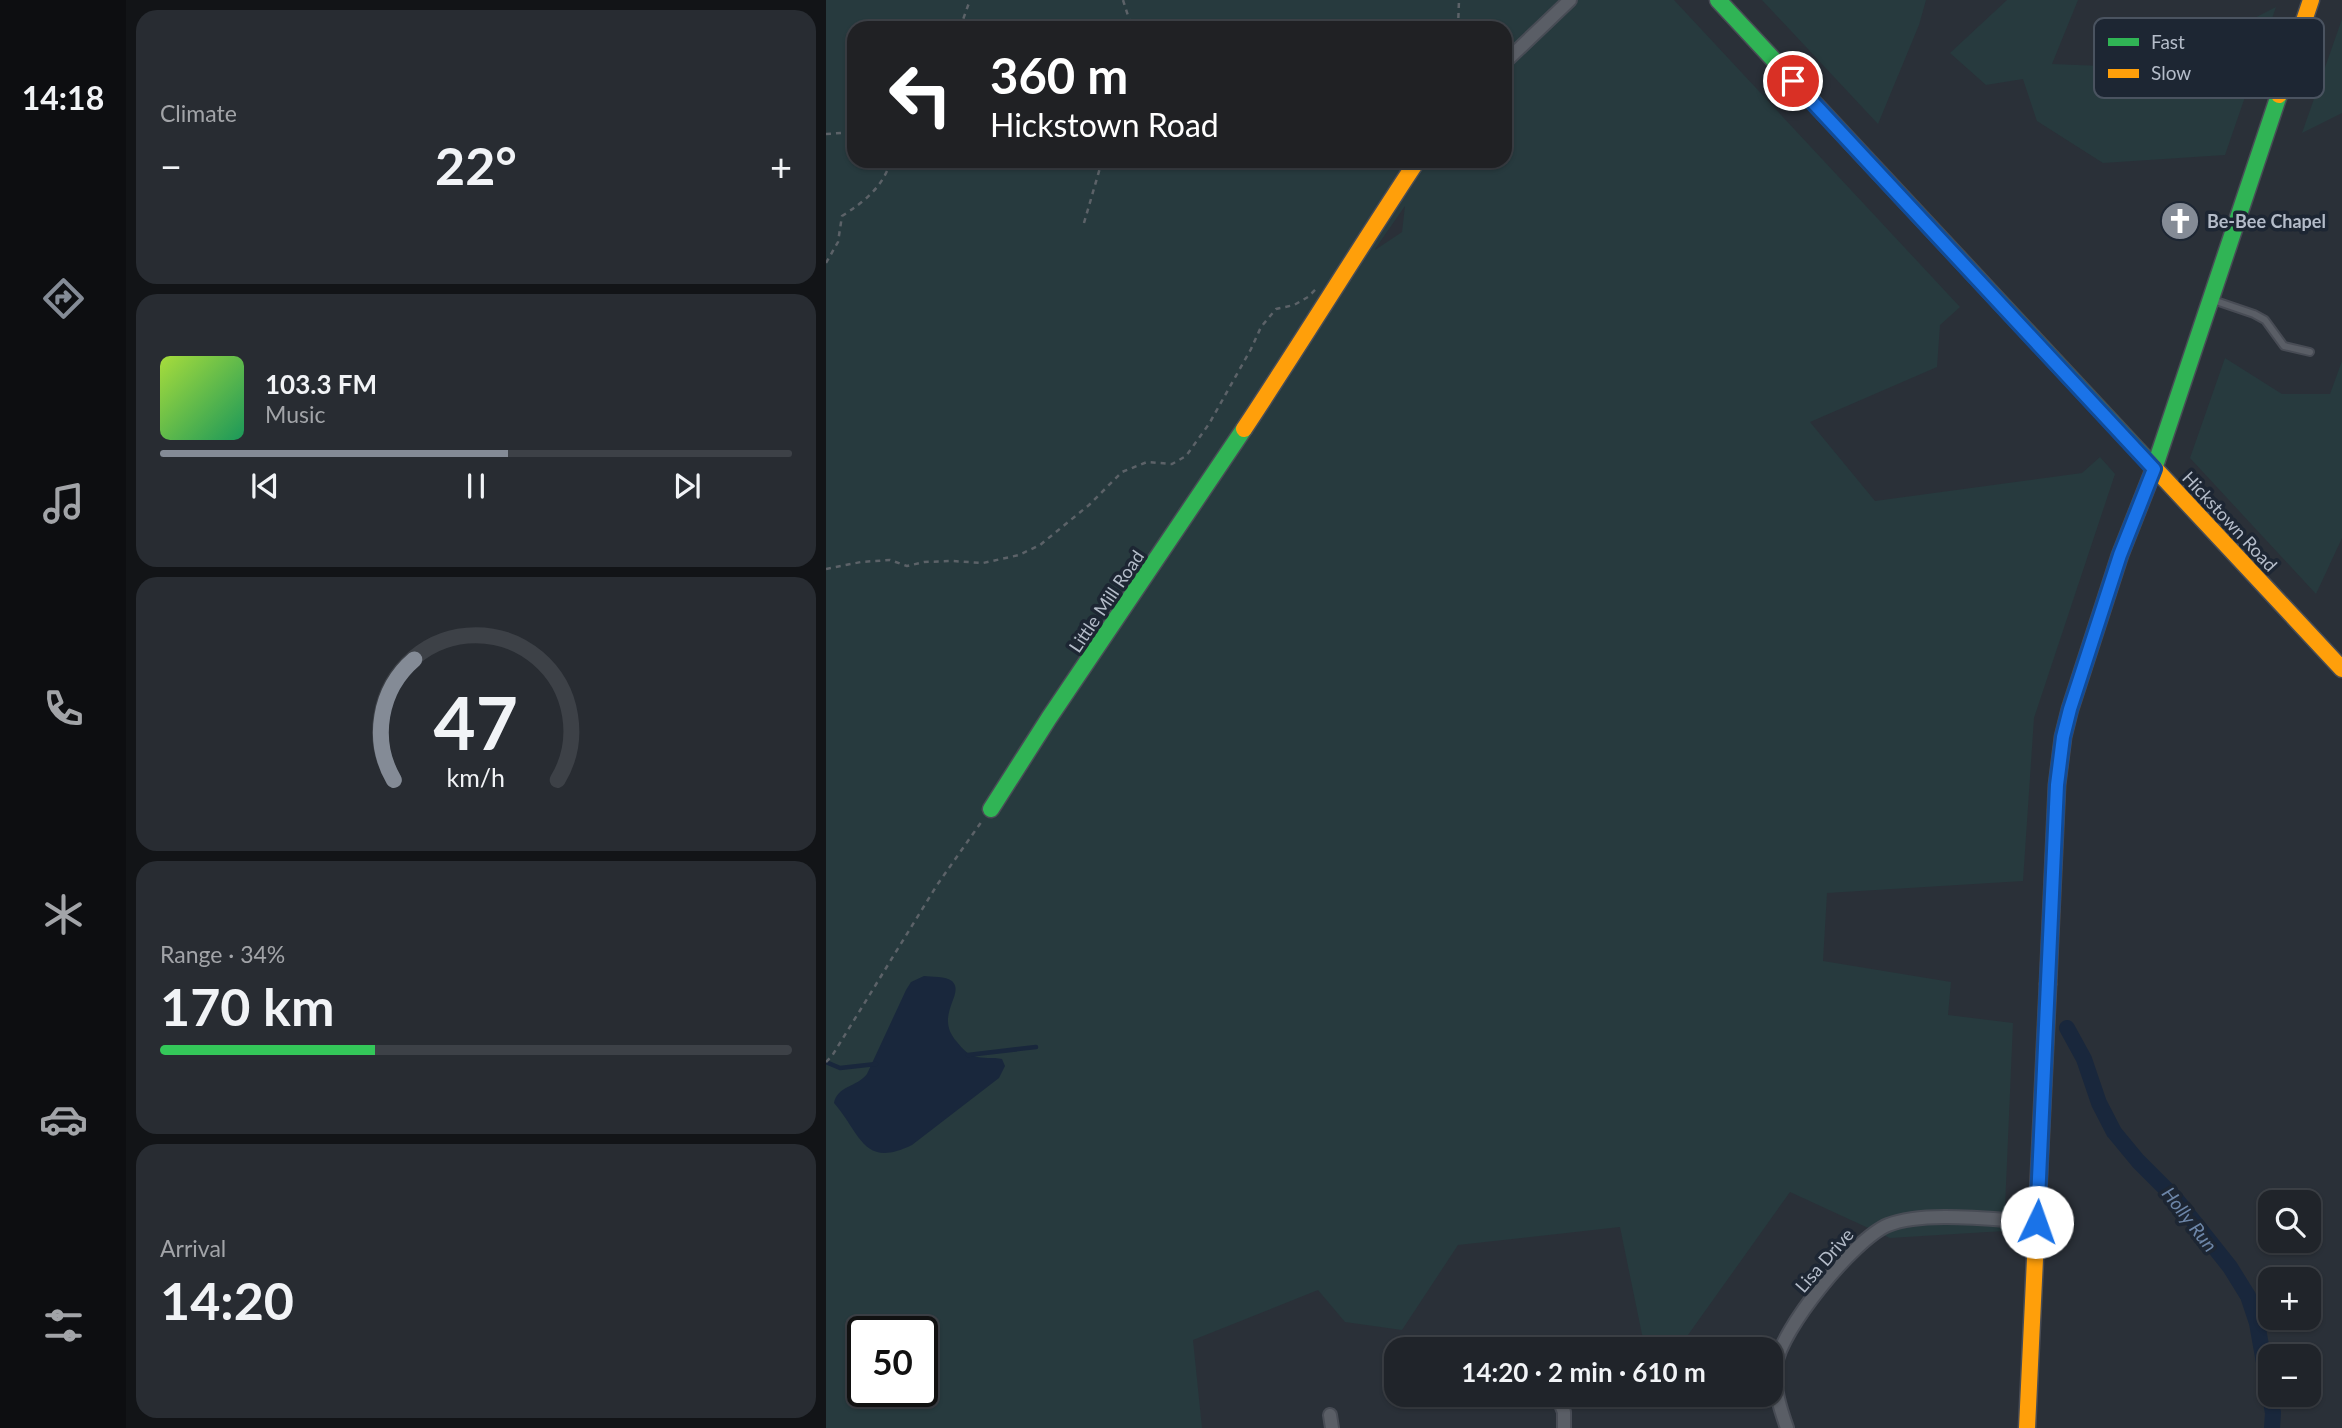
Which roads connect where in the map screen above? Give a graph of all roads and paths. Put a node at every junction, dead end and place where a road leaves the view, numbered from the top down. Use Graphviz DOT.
graph roads {
  1 [pos="970,0"];
  2 [pos="1123,0"];
  3 [pos="1459,0"];
  4 [pos="1570,0"];
  5 [pos="1717,0"];
  6 [pos="2311,0"];
  7 [pos="2305,18"];
  8 [pos="962,21"];
  9 [pos="1130,21"];
  10 [pos="1458,21"];
  11 [pos="1512,55"];
  12 [pos="2279,98"];
  13 [pos="847,132"];
  14 [pos="826,134"];
  15 [pos="889,168"];
  16 [pos="1100,168"];
  17 [pos="1412,168"];
  18 [pos="1084,223"];
  19 [pos="826,263"];
  20 [pos="1322,283"];
  21 [pos="2211,299"];
  22 [pos="2310,352"];
  23 [pos="2154,469"];
  24 [pos="826,569"];
  25 [pos="2342,669"];
  26 [pos="991,809"];
  27 [pos="826,1062"];
  28 [pos="2037,1222"];
  29 [pos="1562,1407"];
  30 [pos="1564,1428"];
  31 [pos="1787,1428"];
  32 [pos="2027,1428"];
  1 -- 8 [label="path"];
  2 -- 9 [label="path"];
  3 -- 10 [label="path"];
  4 -- 11 [label="street"];
  5 -- 23 [label="street, Hickstown Road"];
  6 -- 7 [label="street"];
  12 -- 21 [label="street"];
  13 -- 14 [label="path"];
  15 -- 19 [label="path"];
  16 -- 18 [label="path"];
  17 -- 26 [label="street, Little Mill Road"];
  20 -- 24 [label="path"];
  21 -- 22 [label="lane"];
  21 -- 23 [label="street"];
  23 -- 25 [label="street, Hickstown Road"];
  23 -- 28 [label="street"];
  26 -- 27 [label="path"];
  28 -- 31 [label="street, Lisa Drive"];
  28 -- 32 [label="street"];
  29 -- 30 [label="street"];
}
